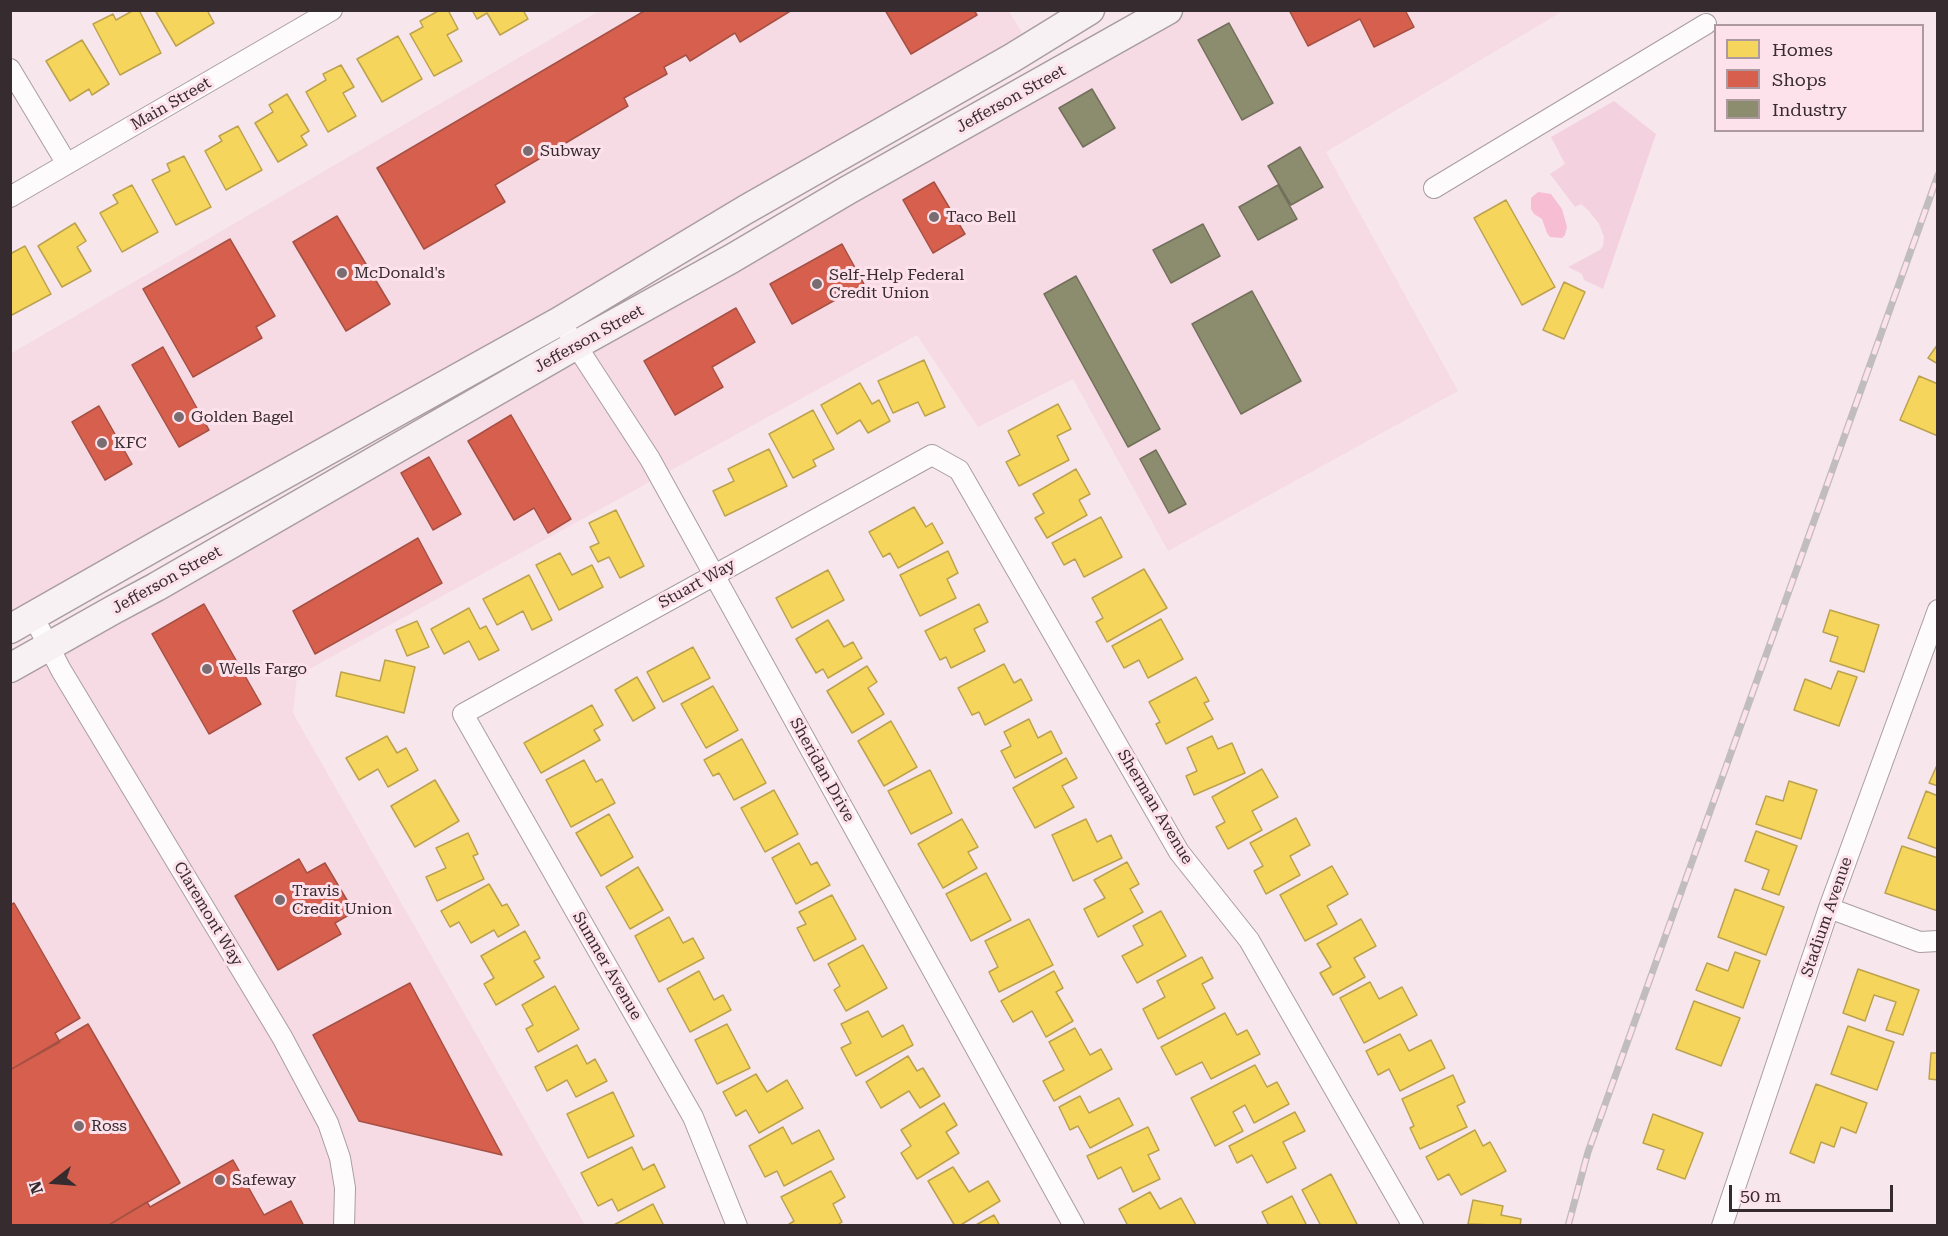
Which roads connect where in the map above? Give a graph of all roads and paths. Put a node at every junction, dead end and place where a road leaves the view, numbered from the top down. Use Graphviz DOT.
graph roads {
  1 [pos="332,10"];
  2 [pos="1090,10"];
  3 [pos="1168,10"];
  4 [pos="1706,24"];
  5 [pos="10,69"];
  6 [pos="67,164"];
  7 [pos="1434,188"];
  8 [pos="10,197"];
  9 [pos="560,321"];
  10 [pos="576,345"];
  11 [pos="932,455"];
  12 [pos="714,574"];
  13 [pos="1938,610"];
  14 [pos="22,623"];
  15 [pos="49,646"];
  16 [pos="10,668"];
  17 [pos="463,714"];
  18 [pos="1829,908"];
  19 [pos="1938,941"];
  20 [pos="344,1226"];
  21 [pos="737,1226"];
  22 [pos="1074,1226"];
  23 [pos="1413,1226"];
  24 [pos="1722,1226"];
  1 -- 6 [label="street, Main Street"];
  2 -- 9 [label="main road, Jefferson Street"];
  3 -- 10 [label="main road, Jefferson Street"];
  4 -- 7 [label="street"];
  5 -- 6 [label="street"];
  6 -- 8 [label="street, Main Street"];
  9 -- 10 [label="street, Sheridan Drive"];
  9 -- 14 [label="main road, Jefferson Street"];
  10 -- 12 [label="street, Sheridan Drive"];
  10 -- 15 [label="main road, Jefferson Street"];
  11 -- 12 [label="street, Stuart Way"];
  11 -- 23 [label="street, Sherman Avenue"];
  12 -- 17 [label="street, Stuart Way"];
  12 -- 22 [label="street, Sheridan Drive"];
  13 -- 18 [label="street, Stadium Avenue"];
  14 -- 15 [label="street, Claremont Way"];
  15 -- 16 [label="main road, Jefferson Street"];
  15 -- 20 [label="street, Claremont Way"];
  17 -- 21 [label="street, Sumner Avenue"];
  18 -- 19 [label="street"];
  18 -- 24 [label="street, Stadium Avenue"];
}
